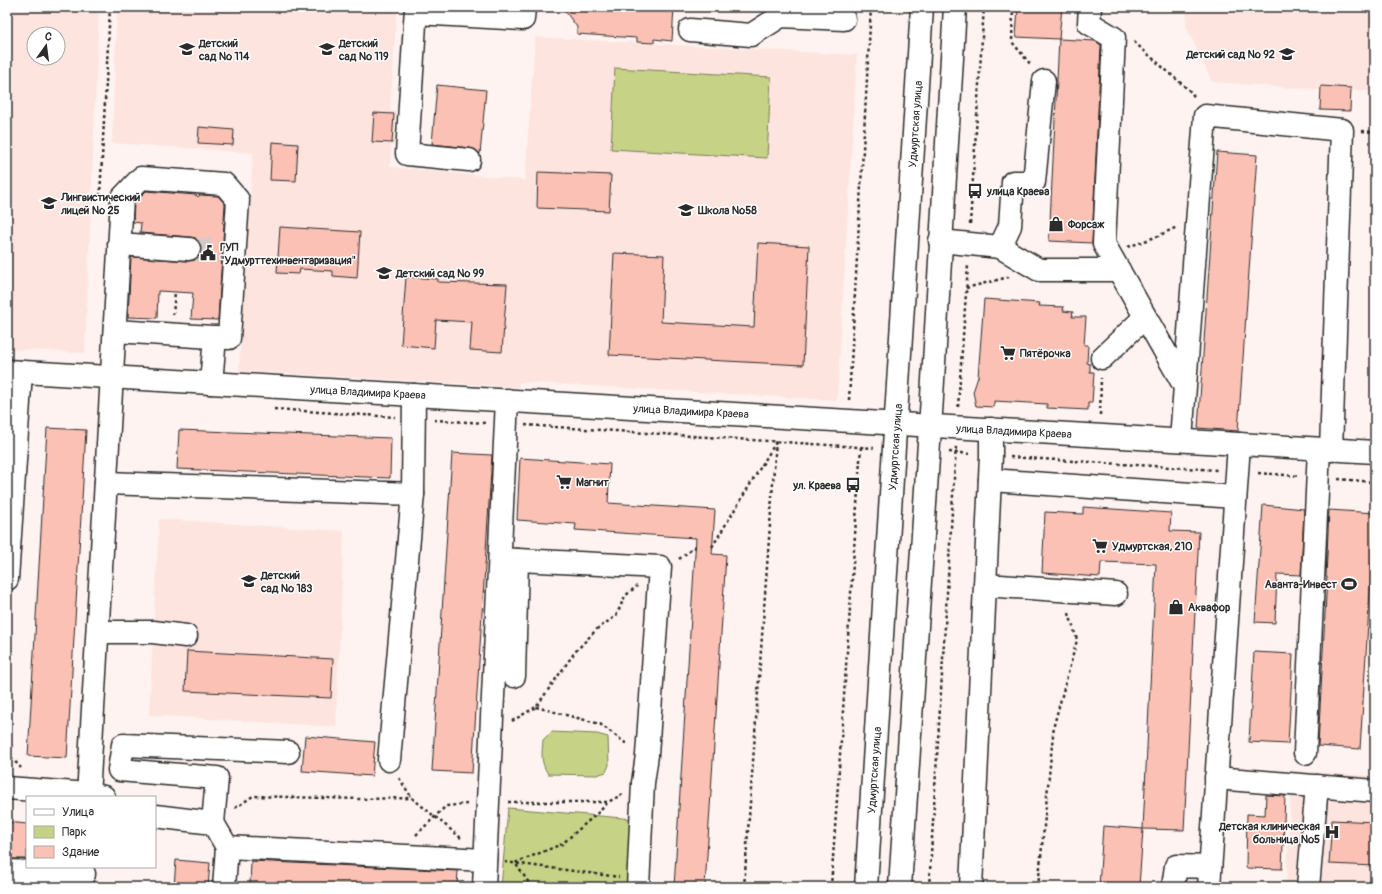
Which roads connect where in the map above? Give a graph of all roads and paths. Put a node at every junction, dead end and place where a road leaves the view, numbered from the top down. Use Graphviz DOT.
graph roads {
  1 [pos="110,7"];
  2 [pos="524,7"];
  3 [pos="871,7"];
  4 [pos="922,7"];
  5 [pos="955,7"];
  6 [pos="984,7"];
  7 [pos="1013,7"];
  8 [pos="1090,7"];
  9 [pos="416,10"];
  10 [pos="782,12"];
  11 [pos="844,19"];
  12 [pos="690,30"];
  13 [pos="1114,38"];
  14 [pos="1044,81"];
  15 [pos="1205,116"];
  16 [pos="469,160"];
  17 [pos="100,196"];
  18 [pos="1197,217"];
  19 [pos="940,241"];
  20 [pos="119,244"];
  21 [pos="969,244"];
  22 [pos="1134,245"];
  23 [pos="1000,247"];
  24 [pos="190,249"];
  25 [pos="1039,270"];
  26 [pos="1119,270"];
  27 [pos="966,288"];
  28 [pos="1145,317"];
  29 [pos="115,331"];
  30 [pos="215,337"];
  31 [pos="1102,358"];
  32 [pos="14,371"];
  33 [pos="112,377"];
  34 [pos="211,383"];
  35 [pos="1184,385"];
  36 [pos="414,396"];
  37 [pos="507,400"];
  38 [pos="270,409"];
  39 [pos="414,419"];
  40 [pos="1100,419"];
  41 [pos="849,420"];
  42 [pos="896,423"];
  43 [pos="506,424"];
  44 [pos="930,426"];
  45 [pos="957,427"];
  46 [pos="991,429"];
  47 [pos="1180,440"];
  48 [pos="776,441"];
  49 [pos="1238,444"];
  50 [pos="862,447"];
  51 [pos="895,449"];
  52 [pos="1325,449"];
  53 [pos="928,451"];
  54 [pos="956,452"];
  55 [pos="1375,452"];
  56 [pos="991,456"];
  57 [pos="1237,471"];
  58 [pos="1318,477"];
  59 [pos="990,480"];
  60 [pos="10,482"];
  61 [pos="1375,482"];
  62 [pos="106,483"];
  63 [pos="412,494"];
  64 [pos="1235,496"];
  65 [pos="712,547"];
  66 [pos="508,559"];
  67 [pos="660,567"];
  68 [pos="7,579"];
  69 [pos="985,585"];
  70 [pos="1063,590"];
  71 [pos="1116,594"];
  72 [pos="98,632"];
  73 [pos="186,636"];
  74 [pos="514,676"];
  75 [pos="536,706"];
  76 [pos="491,734"];
  77 [pos="228,749"];
  78 [pos="288,752"];
  79 [pos="1305,753"];
  80 [pos="647,755"];
  81 [pos="389,760"];
  82 [pos="217,778"];
  83 [pos="1216,778"];
  84 [pos="643,783"];
  85 [pos="1317,786"];
  86 [pos="7,788"];
  87 [pos="1375,792"];
  88 [pos="94,796"];
  89 [pos="412,798"];
  90 [pos="488,802"];
  91 [pos="608,802"];
  92 [pos="156,816"];
  93 [pos="435,816"];
  94 [pos="213,823"];
  95 [pos="227,847"];
  96 [pos="396,856"];
  97 [pos="485,860"];
  98 [pos="515,863"];
  99 [pos="7,871"];
  100 [pos="84,876"];
  101 [pos="618,876"];
  102 [pos="1210,877"];
  103 [pos="224,887"];
  104 [pos="484,887"];
  105 [pos="532,887"];
  106 [pos="638,887"];
  107 [pos="744,887"];
  108 [pos="831,887"];
  109 [pos="866,887"];
  110 [pos="900,887"];
  111 [pos="929,887"];
  112 [pos="971,887"];
  113 [pos="1038,887"];
  114 [pos="1173,887"];
  115 [pos="1308,887"];
  1 -- 17 [label="path"];
  2 -- 9 [label="main road"];
  3 -- 41 [label="path"];
  4 -- 42 [label="main road, Удмуртская улица"];
  5 -- 19 [label="main road"];
  6 -- 21 [label="path"];
  7 -- 14 [label="path"];
  8 -- 13 [label="main road"];
  9 -- 16 [label="main road"];
  10 -- 11 [label="main road"];
  10 -- 12 [label="main road"];
  13 -- 15 [label="path"];
  13 -- 26 [label="main road"];
  14 -- 23 [label="main road"];
  15 -- 18 [label="main road"];
  15 -- 52 [label="main road"];
  18 -- 22 [label="path"];
  18 -- 35 [label="main road"];
  19 -- 21 [label="main road"];
  19 -- 44 [label="main road"];
  20 -- 24 [label="main road"];
  20 -- 29 [label="main road"];
  20 -- 30 [label="main road"];
  21 -- 23 [label="main road"];
  21 -- 27 [label="path"];
  23 -- 25 [label="main road"];
  25 -- 26 [label="main road"];
  25 -- 27 [label="path"];
  26 -- 28 [label="main road"];
  27 -- 45 [label="path"];
  28 -- 31 [label="main road"];
  28 -- 35 [label="main road"];
  29 -- 30 [label="main road"];
  29 -- 33 [label="main road"];
  30 -- 34 [label="main road"];
  31 -- 40 [label="path"];
  32 -- 33 [label="main road, улица Владимира Краева"];
  32 -- 60 [label="main road"];
  33 -- 34 [label="main road, улица Владимира Краева"];
  33 -- 62 [label="main road"];
  34 -- 36 [label="main road, улица Владимира Краева"];
  35 -- 47 [label="main road"];
  36 -- 37 [label="main road, улица Владимира Краева"];
  36 -- 39 [label="main road"];
  37 -- 41 [label="main road, улица Владимира Краева"];
  37 -- 43 [label="main road"];
  38 -- 39 [label="path"];
  39 -- 43 [label="path"];
  39 -- 63 [label="main road"];
  41 -- 42 [label="main road, улица Владимира Краева"];
  41 -- 50 [label="path"];
  42 -- 44 [label="main road, улица Владимира Краева"];
  42 -- 51 [label="main road, Удмуртская улица"];
  43 -- 48 [label="path"];
  43 -- 66 [label="main road"];
  44 -- 45 [label="main road, улица Владимира Краева"];
  44 -- 53 [label="main road"];
  45 -- 46 [label="main road, улица Владимира Краева"];
  45 -- 54 [label="path"];
  46 -- 47 [label="main road, улица Владимира Краева"];
  46 -- 56 [label="main road"];
  47 -- 49 [label="main road, улица Владимира Краева"];
  48 -- 50 [label="path"];
  48 -- 65 [label="path"];
  48 -- 107 [label="path"];
  49 -- 52 [label="main road, улица Владимира Краева"];
  49 -- 57 [label="main road"];
  50 -- 51 [label="path"];
  50 -- 108 [label="path"];
  51 -- 109 [label="main road, Удмуртская улица"];
  52 -- 55 [label="main road, улица Владимира Краева"];
  52 -- 58 [label="main road"];
  53 -- 54 [label="path"];
  53 -- 110 [label="main road"];
  54 -- 56 [label="path"];
  54 -- 111 [label="path"];
  56 -- 57 [label="path"];
  56 -- 59 [label="main road"];
  57 -- 58 [label="path"];
  57 -- 64 [label="main road"];
  58 -- 61 [label="path"];
  58 -- 79 [label="main road"];
  59 -- 64 [label="main road"];
  59 -- 69 [label="main road"];
  60 -- 68 [label="main road"];
  62 -- 63 [label="main road"];
  62 -- 72 [label="main road"];
  63 -- 81 [label="main road"];
  64 -- 83 [label="main road"];
  66 -- 67 [label="main road"];
  66 -- 74 [label="main road"];
  66 -- 76 [label="main road"];
  67 -- 75 [label="path"];
  67 -- 80 [label="main road"];
  69 -- 70 [label="main road"];
  69 -- 112 [label="main road"];
  70 -- 71 [label="main road"];
  70 -- 113 [label="path"];
  72 -- 73 [label="main road"];
  72 -- 88 [label="main road"];
  75 -- 76 [label="path"];
  75 -- 80 [label="path"];
  76 -- 90 [label="main road"];
  77 -- 78 [label="main road"];
  77 -- 82 [label="main road"];
  77 -- 82 [label="main road"];
  80 -- 84 [label="main road"];
  81 -- 89 [label="path"];
  82 -- 94 [label="main road"];
  83 -- 85 [label="main road"];
  83 -- 102 [label="main road"];
  84 -- 91 [label="path"];
  84 -- 106 [label="main road"];
  85 -- 87 [label="main road"];
  85 -- 115 [label="main road"];
  86 -- 88 [label="main road"];
  89 -- 93 [label="path"];
  89 -- 94 [label="path"];
  90 -- 91 [label="path"];
  90 -- 93 [label="path"];
  90 -- 97 [label="main road"];
  91 -- 98 [label="path"];
  92 -- 94 [label="main road"];
  93 -- 96 [label="path"];
  93 -- 97 [label="path"];
  94 -- 95 [label="main road"];
  95 -- 96 [label="main road"];
  95 -- 103 [label="main road"];
  96 -- 97 [label="main road"];
  97 -- 98 [label="path"];
  97 -- 104 [label="main road"];
  98 -- 101 [label="path"];
  98 -- 105 [label="path"];
  99 -- 100 [label="main road"];
  102 -- 114 [label="main road"];
}
